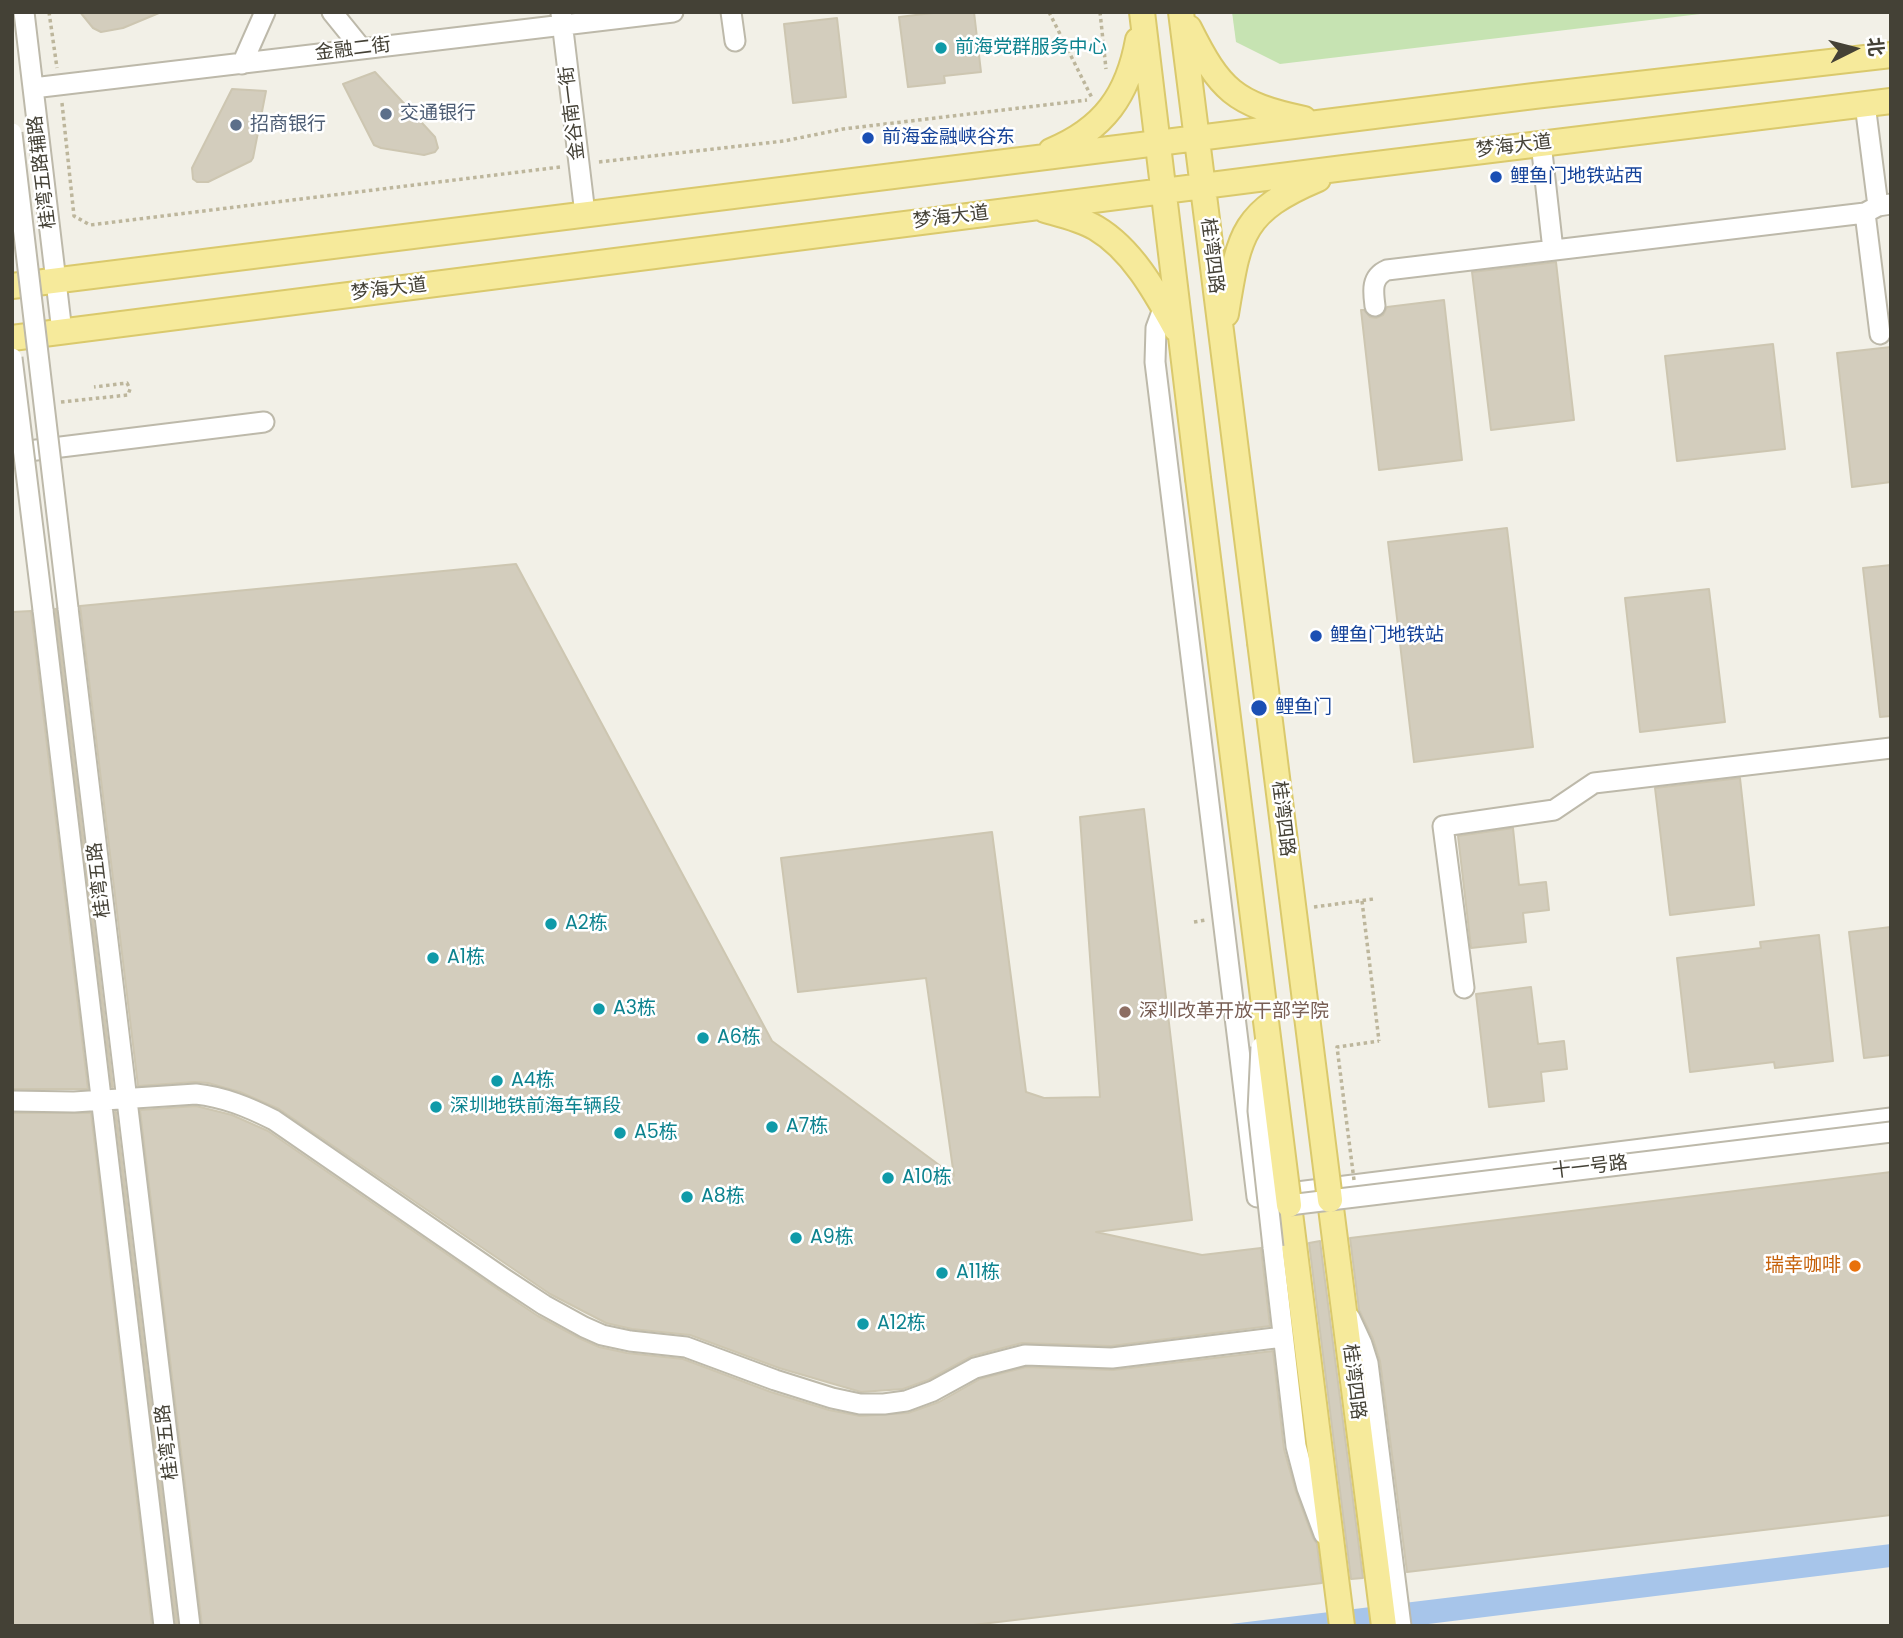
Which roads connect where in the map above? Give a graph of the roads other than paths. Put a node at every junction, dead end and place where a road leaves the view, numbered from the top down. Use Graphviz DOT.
graph roads {
  1 [pos="24,12"];
  2 [pos="265,12"];
  3 [pos="332,12"];
  4 [pos="673,12"];
  5 [pos="731,12"];
  6 [pos="1182,13"];
  7 [pos="1142,15"];
  8 [pos="561,19"];
  9 [pos="735,41"];
  10 [pos="362,49"];
  11 [pos="1891,55"];
  12 [pos="242,64"];
  13 [pos="33,88"];
  14 [pos="1891,101"];
  15 [pos="1865,104"];
  16 [pos="1322,123"];
  17 [pos="12,133"];
  18 [pos="1196,138"];
  19 [pos="1157,143"];
  20 [pos="1541,143"];
  21 [pos="1031,159"];
  22 [pos="1344,168"];
  23 [pos="1202,186"];
  24 [pos="1163,191"];
  25 [pos="1037,207"];
  26 [pos="1878,208"];
  27 [pos="584,214"];
  28 [pos="1553,250"];
  29 [pos="56,281"];
  30 [pos="1174,281"];
  31 [pos="12,286"];
  32 [pos="1163,306"];
  33 [pos="1375,306"];
  34 [pos="62,332"];
  35 [pos="1880,334"];
  36 [pos="12,338"];
  37 [pos="1181,339"];
  38 [pos="1222,339"];
  39 [pos="12,358"];
  40 [pos="264,422"];
  41 [pos="12,453"];
  42 [pos="1891,748"];
  43 [pos="1464,988"];
  44 [pos="127,1098"];
  45 [pos="12,1101"];
  46 [pos="102,1101"];
  47 [pos="1891,1118"];
  48 [pos="1891,1132"];
  49 [pos="1330,1200"];
  50 [pos="1279,1207"];
  51 [pos="1284,1246"];
  52 [pos="1283,1337"];
  53 [pos="1335,1571"];
  54 [pos="1386,1575"];
  55 [pos="164,1626"];
  56 [pos="190,1626"];
  57 [pos="1342,1626"];
  58 [pos="1384,1626"];
  59 [pos="1401,1626"];
  1 -- 13 [label="street, 桂湾五路辅路"];
  2 -- 12 [label="street"];
  3 -- 10 [label="street"];
  4 -- 8 [label="street, 金融二街"];
  5 -- 9 [label="street"];
  6 -- 16 [label="main road"];
  6 -- 18 [label="main road, 桂湾四路"];
  7 -- 19 [label="main road, 桂湾四路"];
  7 -- 21 [label="main road"];
  8 -- 10 [label="street, 金融二街"];
  8 -- 27 [label="street, 金谷南一街"];
  10 -- 12 [label="street, 金融二街"];
  11 -- 16 [label="main road"];
  12 -- 13 [label="street, 金融二街"];
  13 -- 29 [label="street, 桂湾五路辅路"];
  14 -- 15 [label="main road, 梦海大道"];
  15 -- 20 [label="main road, 梦海大道"];
  15 -- 26 [label="street"];
  16 -- 18 [label="main road"];
  17 -- 44 [label="street, 桂湾五路, bridge"];
  18 -- 19 [label="main road"];
  18 -- 23 [label="main road, 桂湾四路"];
  19 -- 21 [label="main road"];
  19 -- 24 [label="main road, 桂湾四路"];
  20 -- 22 [label="main road, 梦海大道"];
  20 -- 28 [label="street"];
  21 -- 27 [label="main road"];
  22 -- 23 [label="main road, 梦海大道"];
  22 -- 38 [label="main road"];
  23 -- 24 [label="main road, 梦海大道"];
  23 -- 38 [label="main road, 桂湾四路"];
  24 -- 25 [label="main road, 梦海大道"];
  24 -- 30 [label="main road, 桂湾四路"];
  25 -- 32 [label="main road"];
  25 -- 34 [label="main road, 梦海大道"];
  26 -- 28 [label="street"];
  26 -- 35 [label="street"];
  27 -- 29 [label="main road"];
  28 -- 33 [label="street"];
  29 -- 31 [label="main road"];
  29 -- 34 [label="street, 桂湾五路辅路"];
  30 -- 32 [label="street"];
  30 -- 37 [label="main road, 桂湾四路"];
  32 -- 37 [label="main road"];
  32 -- 47 [label="street"];
  34 -- 36 [label="main road, 梦海大道"];
  37 -- 50 [label="main road, 桂湾四路, bridge"];
  38 -- 49 [label="main road, 桂湾四路, bridge"];
  39 -- 46 [label="street, 桂湾五路, bridge"];
  40 -- 41 [label="street"];
  42 -- 43 [label="street"];
  44 -- 46 [label="street"];
  44 -- 52 [label="street"];
  44 -- 56 [label="street, 桂湾五路"];
  45 -- 46 [label="street"];
  46 -- 55 [label="street, 桂湾五路"];
  48 -- 49 [label="street, 十一号路, bridge"];
  49 -- 50 [label="street, 十一号路, bridge"];
  49 -- 54 [label="main road, 桂湾四路"];
  50 -- 51 [label="main road, 桂湾四路"];
  51 -- 52 [label="street"];
  51 -- 53 [label="main road, 桂湾四路"];
  52 -- 53 [label="street"];
  53 -- 57 [label="main road, 桂湾四路"];
  54 -- 58 [label="main road, 桂湾四路"];
  54 -- 59 [label="street"];
}
